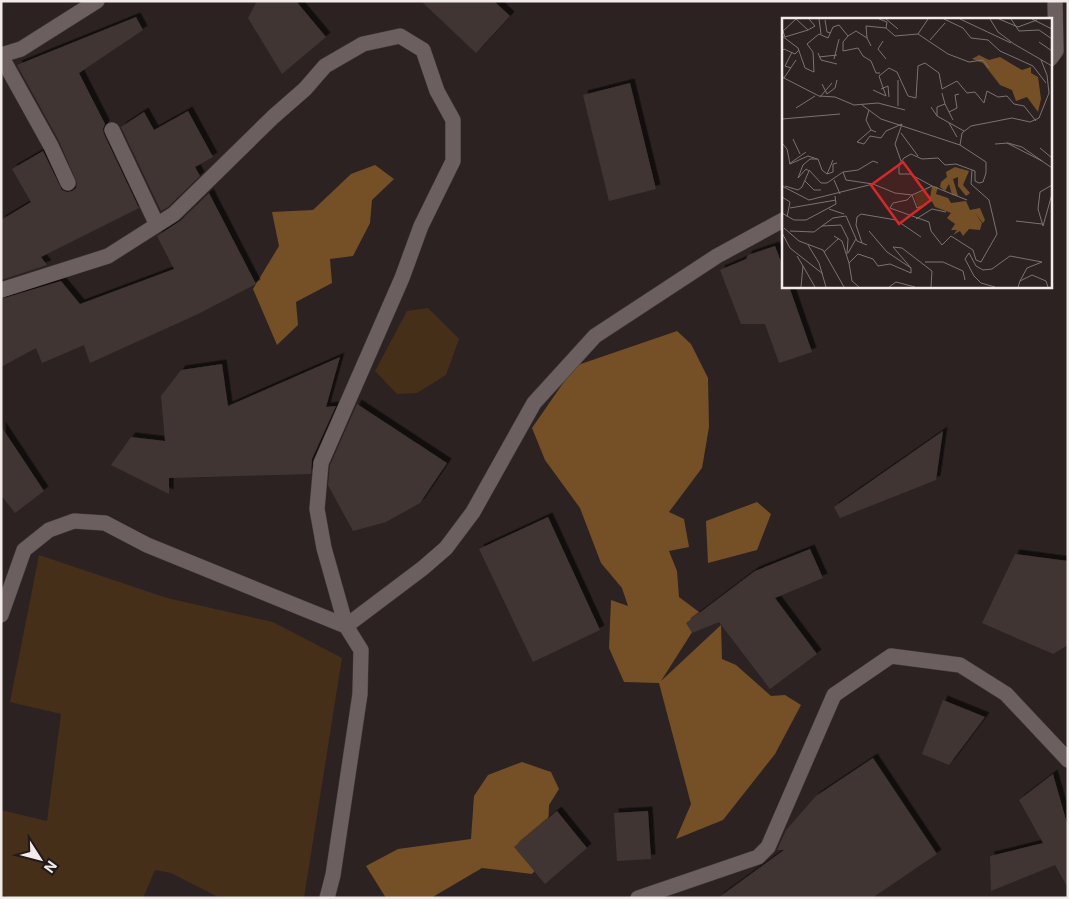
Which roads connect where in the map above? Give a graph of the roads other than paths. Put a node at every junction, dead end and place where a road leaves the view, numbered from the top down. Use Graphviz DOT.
graph roads {
  1 [pos="97,1"];
  2 [pos="1054,1"];
  3 [pos="1068,30"];
  4 [pos="1053,55"];
  5 [pos="1,56"];
  6 [pos="112,130"];
  7 [pos="68,183"];
  8 [pos="782,221"];
  9 [pos="157,225"];
  10 [pos="1,290"];
  11 [pos="1,615"];
  12 [pos="346,626"];
  13 [pos="1068,760"];
  14 [pos="327,898"];
  15 [pos="638,898"];
  1 -- 5 [label="street"];
  2 -- 4 [label="street"];
  3 -- 4 [label="street"];
  5 -- 7 [label="street"];
  6 -- 9 [label="street"];
  8 -- 12 [label="street"];
  9 -- 10 [label="street"];
  9 -- 12 [label="street"];
  11 -- 12 [label="street"];
  12 -- 14 [label="street"];
  13 -- 15 [label="street"];
}
